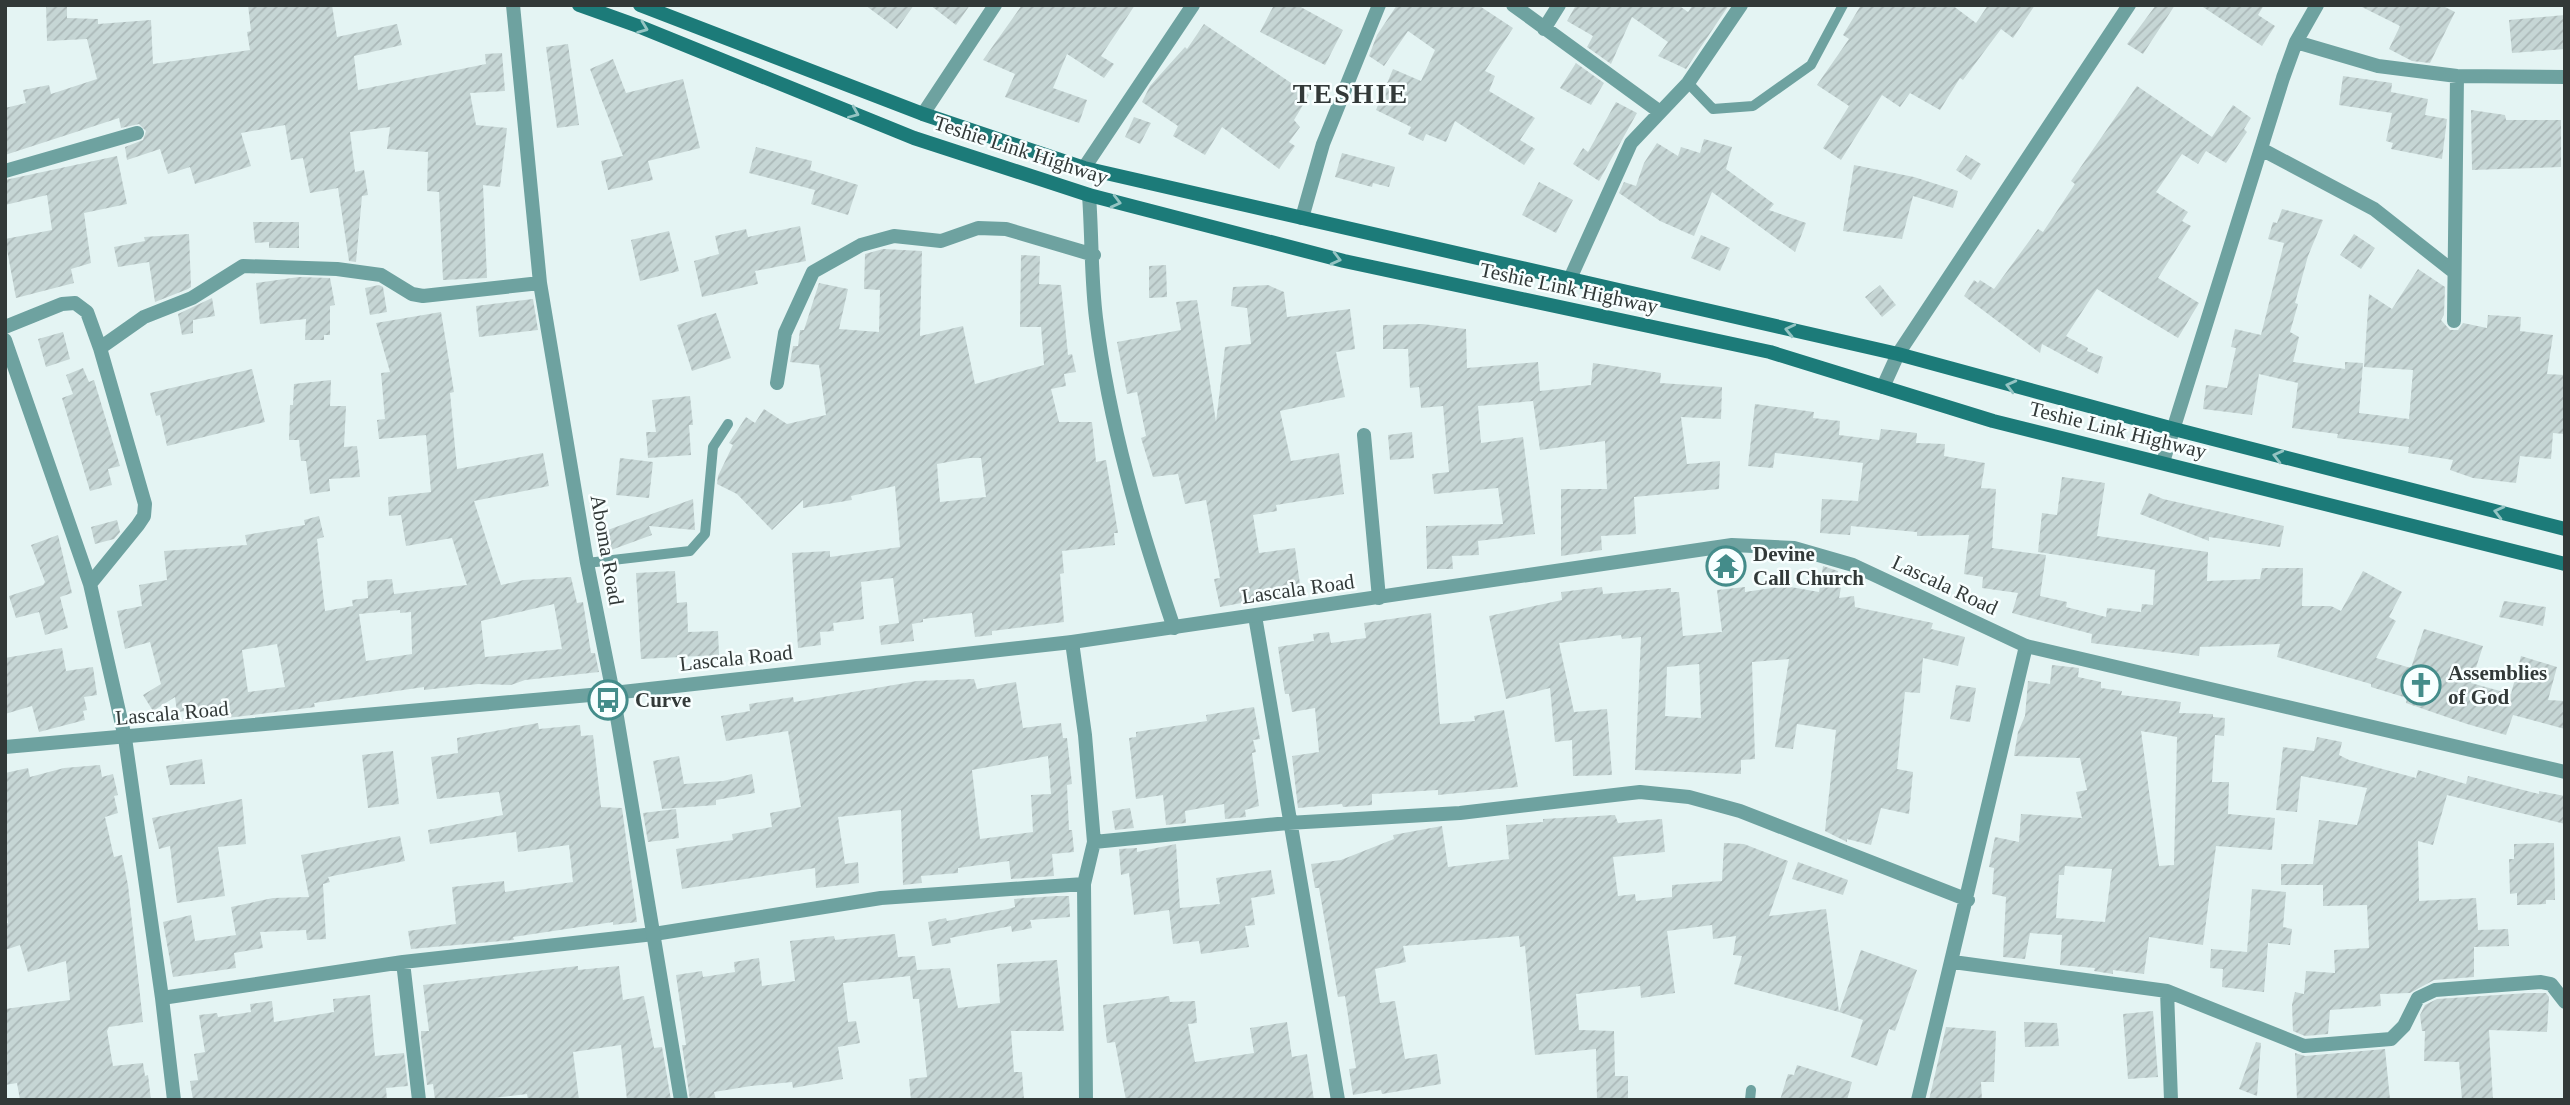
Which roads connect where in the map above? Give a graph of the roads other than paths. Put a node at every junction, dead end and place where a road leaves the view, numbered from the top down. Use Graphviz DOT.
graph roads {
  1 [pos="513,5"];
  2 [pos="579,5"];
  3 [pos="995,5"];
  4 [pos="1193,5"];
  5 [pos="1379,5"];
  6 [pos="1513,5"];
  7 [pos="1559,5"];
  8 [pos="1741,5"];
  9 [pos="1843,5"];
  10 [pos="2129,5"];
  11 [pos="2317,5"];
  12 [pos="643,6"];
  13 [pos="1544,29"];
  14 [pos="2296,43"];
  15 [pos="2457,76"];
  16 [pos="2565,77"];
  17 [pos="1688,83"];
  18 [pos="1660,112"];
  19 [pos="923,114"];
  20 [pos="137,133"];
  21 [pos="2261,149"];
  22 [pos="1084,168"];
  23 [pos="5,171"];
  24 [pos="1088,195"];
  25 [pos="1302,218"];
  26 [pos="1094,255"];
  27 [pos="2454,272"];
  28 [pos="1569,281"];
  29 [pos="540,283"];
  30 [pos="2454,321"];
  31 [pos="5,327"];
  32 [pos="5,340"];
  33 [pos="100,348"];
  34 [pos="1898,354"];
  35 [pos="777,383"];
  36 [pos="1883,387"];
  37 [pos="728,425"];
  38 [pos="2174,429"];
  39 [pos="1364,435"];
  40 [pos="2163,462"];
  41 [pos="2565,529"];
  42 [pos="587,563"];
  43 [pos="2565,564"];
  44 [pos="90,584"];
  45 [pos="1379,598"];
  46 [pos="1255,616"];
  47 [pos="1174,628"];
  48 [pos="1072,642"];
  49 [pos="2026,646"];
  50 [pos="613,693"];
  51 [pos="125,738"];
  52 [pos="5,747"];
  53 [pos="2565,772"];
  54 [pos="1288,823"];
  55 [pos="1094,842"];
  56 [pos="1084,884"];
  57 [pos="1968,900"];
  58 [pos="654,934"];
  59 [pos="403,962"];
  60 [pos="1953,962"];
  61 [pos="2166,991"];
  62 [pos="162,998"];
  63 [pos="2565,1002"];
  64 [pos="174,1100"];
  65 [pos="419,1100"];
  66 [pos="681,1100"];
  67 [pos="1086,1100"];
  68 [pos="1338,1100"];
  69 [pos="1918,1100"];
  70 [pos="2171,1100"];
  1 -- 29 [label="street, Aboma Road"];
  2 -- 24 [label="main road, Teshie Link Highway, one-way"];
  3 -- 19 [label="street"];
  4 -- 22 [label="street"];
  5 -- 25 [label="street"];
  6 -- 13 [label="street"];
  7 -- 13 [label="street"];
  8 -- 17 [label="street"];
  9 -- 17 [label="lane"];
  10 -- 34 [label="street"];
  11 -- 14 [label="street"];
  12 -- 19 [label="main road, Teshie Link Highway"];
  13 -- 18 [label="street"];
  14 -- 15 [label="street"];
  14 -- 21 [label="street"];
  15 -- 16 [label="street"];
  15 -- 27 [label="street"];
  17 -- 18 [label="street"];
  18 -- 28 [label="street"];
  19 -- 22 [label="main road, Teshie Link Highway"];
  20 -- 23 [label="street"];
  21 -- 27 [label="street"];
  21 -- 38 [label="street"];
  22 -- 25 [label="main road, Teshie Link Highway"];
  24 -- 26 [label="street"];
  24 -- 36 [label="main road, Teshie Link Highway, one-way"];
  25 -- 28 [label="main road, Teshie Link Highway"];
  26 -- 35 [label="street"];
  26 -- 47 [label="street"];
  27 -- 30 [label="street"];
  34 -- 28 [label="main road, Teshie Link Highway, one-way"];
  29 -- 33 [label="street"];
  29 -- 42 [label="street, Aboma Road"];
  31 -- 33 [label="street"];
  32 -- 44 [label="street"];
  33 -- 44 [label="street"];
  34 -- 36 [label="street"];
  38 -- 34 [label="main road, Teshie Link Highway, one-way"];
  36 -- 40 [label="main road, Teshie Link Highway"];
  37 -- 42 [label="lane"];
  38 -- 40 [label="street"];
  41 -- 38 [label="main road, Teshie Link Highway, one-way"];
  39 -- 45 [label="street"];
  40 -- 43 [label="main road, Teshie Link Highway"];
  42 -- 50 [label="street, Aboma Road"];
  44 -- 51 [label="street"];
  45 -- 46 [label="street, Lascala Road"];
  45 -- 49 [label="street, Lascala Road"];
  46 -- 47 [label="street, Lascala Road"];
  46 -- 54 [label="street"];
  47 -- 48 [label="street, Lascala Road"];
  48 -- 50 [label="street, Lascala Road"];
  48 -- 55 [label="street"];
  49 -- 53 [label="street, Lascala Road"];
  49 -- 57 [label="street"];
  50 -- 51 [label="street, Lascala Road"];
  50 -- 58 [label="street, Aboma Road"];
  51 -- 52 [label="street, Lascala Road"];
  51 -- 62 [label="street"];
  54 -- 55 [label="street"];
  54 -- 57 [label="street"];
  54 -- 68 [label="street"];
  55 -- 56 [label="street"];
  56 -- 58 [label="street"];
  56 -- 67 [label="street"];
  57 -- 60 [label="street"];
  58 -- 59 [label="street"];
  58 -- 66 [label="street, Aboma Road"];
  59 -- 62 [label="street"];
  59 -- 65 [label="street"];
  60 -- 61 [label="street"];
  60 -- 69 [label="street"];
  61 -- 63 [label="street"];
  61 -- 70 [label="street"];
  62 -- 64 [label="street"];
}
